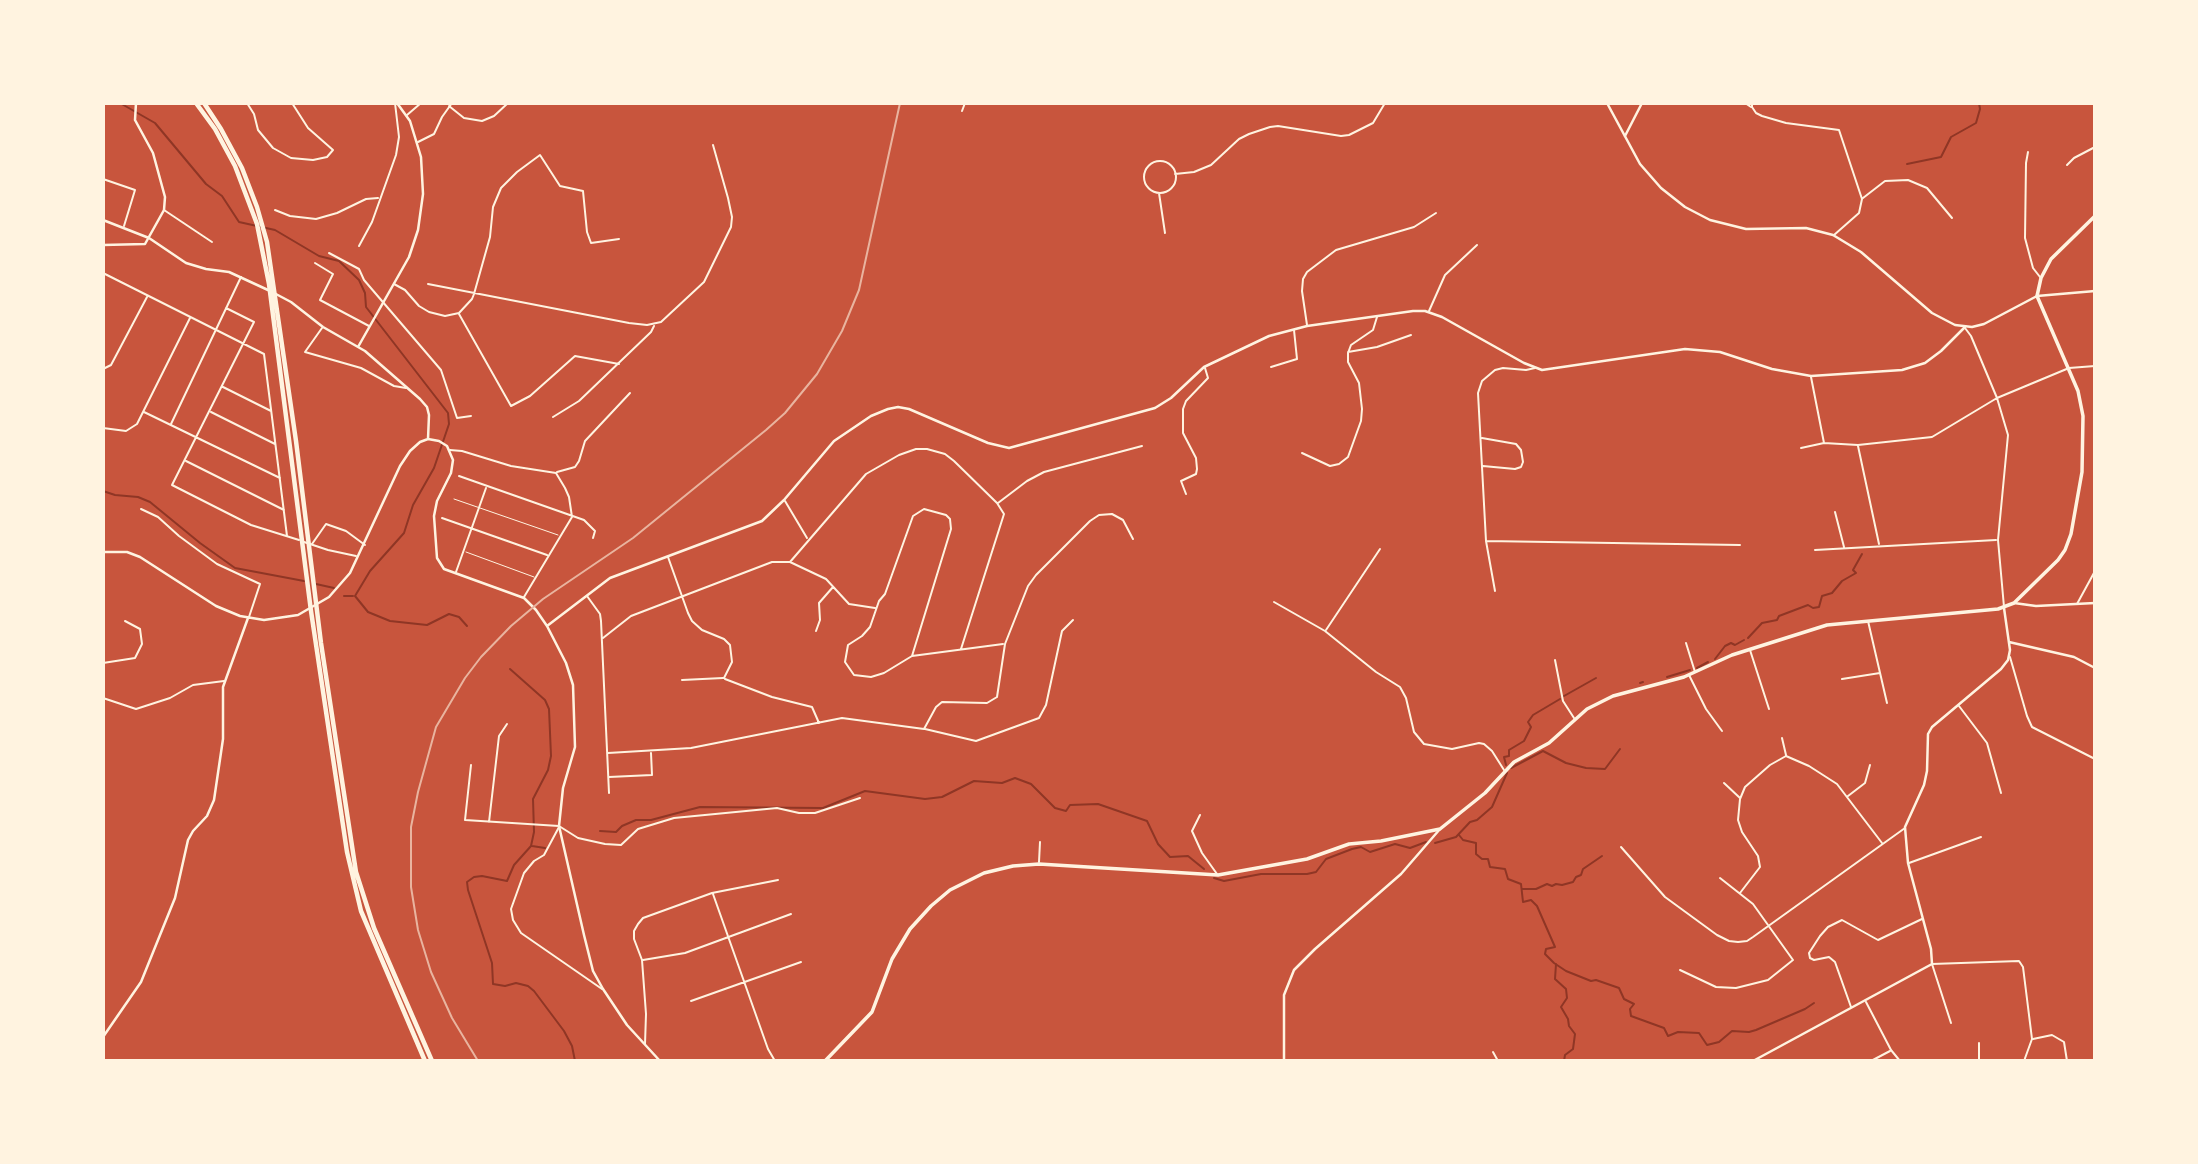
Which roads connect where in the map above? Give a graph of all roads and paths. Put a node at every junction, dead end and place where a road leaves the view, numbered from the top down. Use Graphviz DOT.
graph roads {
  1 [pos="130,103"];
  2 [pos="196,103"];
  3 [pos="204,103"];
  4 [pos="247,103"];
  5 [pos="292,103"];
  6 [pos="396,103"];
  7 [pos="421,103"];
  8 [pos="508,103"];
  9 [pos="965,103"];
  10 [pos="1385,103"];
  11 [pos="1607,103"];
  12 [pos="1642,103"];
  13 [pos="1745,103"];
  14 [pos="450,105"];
  15 [pos="1752,105"];
  16 [pos="135,108"];
  17 [pos="962,111"];
  18 [pos="406,116"];
  19 [pos="1625,136"];
  20 [pos="418,142"];
  21 [pos="713,145"];
  22 [pos="2095,147"];
  23 [pos="2028,152"];
  24 [pos="2067,165"];
  25 [pos="1175,174"];
  26 [pos="103,179"];
  27 [pos="1159,193"];
  28 [pos="379,198"];
  29 [pos="1862,199"];
  30 [pos="164,210"];
  31 [pos="275,210"];
  32 [pos="1436,213"];
  33 [pos="2095,216"];
  34 [pos="1952,218"];
  35 [pos="103,220"];
  36 [pos="124,227"];
  37 [pos="1164,233"];
  38 [pos="1833,235"];
  39 [pos="149,238"];
  40 [pos="619,239"];
  41 [pos="212,242"];
  42 [pos="103,245"];
  43 [pos="1477,245"];
  44 [pos="359,246"];
  45 [pos="329,253"];
  46 [pos="314,263"];
  47 [pos="103,273"];
  48 [pos="242,277"];
  49 [pos="2041,278"];
  50 [pos="394,284"];
  51 [pos="428,284"];
  52 [pos="2095,291"];
  53 [pos="474,293"];
  54 [pos="147,296"];
  55 [pos="2037,296"];
  56 [pos="383,302"];
  57 [pos="226,308"];
  58 [pos="1429,312"];
  59 [pos="459,313"];
  60 [pos="190,317"];
  61 [pos="1377,317"];
  62 [pos="655,325"];
  63 [pos="369,326"];
  64 [pos="1307,326"];
  65 [pos="323,327"];
  66 [pos="1965,327"];
  67 [pos="216,329"];
  68 [pos="1294,329"];
  69 [pos="1411,335"];
  70 [pos="244,343"];
  71 [pos="358,347"];
  72 [pos="1348,352"];
  73 [pos="619,364"];
  74 [pos="2095,366"];
  75 [pos="1204,367"];
  76 [pos="1271,367"];
  77 [pos="1536,368"];
  78 [pos="2069,368"];
  79 [pos="103,369"];
  80 [pos="1811,376"];
  81 [pos="222,387"];
  82 [pos="407,388"];
  83 [pos="631,393"];
  84 [pos="1997,398"];
  85 [pos="210,411"];
  86 [pos="271,411"];
  87 [pos="143,412"];
  88 [pos="471,416"];
  89 [pos="553,417"];
  90 [pos="171,424"];
  91 [pos="103,428"];
  92 [pos="197,436"];
  93 [pos="1481,438"];
  94 [pos="428,439"];
  95 [pos="1824,443"];
  96 [pos="276,444"];
  97 [pos="1858,445"];
  98 [pos="1142,446"];
  99 [pos="1801,449"];
  100 [pos="450,450"];
  101 [pos="1302,453"];
  102 [pos="185,460"];
  103 [pos="1482,466"];
  104 [pos="556,472"];
  105 [pos="458,476"];
  106 [pos="280,478"];
  107 [pos="486,486"];
  108 [pos="1185,494"];
  109 [pos="454,499"];
  110 [pos="784,500"];
  111 [pos="997,503"];
  112 [pos="479,508"];
  113 [pos="141,509"];
  114 [pos="285,510"];
  115 [pos="1835,512"];
  116 [pos="572,517"];
  117 [pos="442,518"];
  118 [pos="303,523"];
  119 [pos="471,529"];
  120 [pos="561,536"];
  121 [pos="287,537"];
  122 [pos="593,538"];
  123 [pos="808,539"];
  124 [pos="1133,539"];
  125 [pos="1997,540"];
  126 [pos="1486,541"];
  127 [pos="311,544"];
  128 [pos="365,545"];
  129 [pos="1740,545"];
  130 [pos="1879,545"];
  131 [pos="1845,548"];
  132 [pos="1380,549"];
  133 [pos="1815,550"];
  134 [pos="464,551"];
  135 [pos="103,552"];
  136 [pos="548,555"];
  137 [pos="359,556"];
  138 [pos="667,556"];
  139 [pos="790,562"];
  140 [pos="2095,571"];
  141 [pos="456,573"];
  142 [pos="536,578"];
  143 [pos="834,586"];
  144 [pos="1495,592"];
  145 [pos="586,595"];
  146 [pos="682,596"];
  147 [pos="524,598"];
  148 [pos="1274,602"];
  149 [pos="2014,603"];
  150 [pos="2095,603"];
  151 [pos="2077,605"];
  152 [pos="876,608"];
  153 [pos="2004,608"];
  154 [pos="248,618"];
  155 [pos="1073,620"];
  156 [pos="1868,620"];
  157 [pos="125,621"];
  158 [pos="547,626"];
  159 [pos="816,631"];
  160 [pos="1325,631"];
  161 [pos="603,638"];
  162 [pos="2009,642"];
  163 [pos="1005,643"];
  164 [pos="1686,643"];
  165 [pos="961,649"];
  166 [pos="1750,649"];
  167 [pos="912,656"];
  168 [pos="2010,656"];
  169 [pos="1555,660"];
  170 [pos="103,663"];
  171 [pos="2095,668"];
  172 [pos="1695,673"];
  173 [pos="1881,673"];
  174 [pos="1689,675"];
  175 [pos="724,678"];
  176 [pos="1842,679"];
  177 [pos="681,680"];
  178 [pos="225,681"];
  179 [pos="103,698"];
  180 [pos="1887,703"];
  181 [pos="1958,705"];
  182 [pos="1769,709"];
  183 [pos="1575,718"];
  184 [pos="819,723"];
  185 [pos="507,724"];
  186 [pos="924,729"];
  187 [pos="1722,731"];
  188 [pos="1782,738"];
  189 [pos="651,751"];
  190 [pos="608,753"];
  191 [pos="1786,756"];
  192 [pos="2095,759"];
  193 [pos="471,765"];
  194 [pos="1870,765"];
  195 [pos="1504,771"];
  196 [pos="608,778"];
  197 [pos="1724,783"];
  198 [pos="609,793"];
  199 [pos="2001,793"];
  200 [pos="1847,797"];
  201 [pos="860,798"];
  202 [pos="1740,799"];
  203 [pos="1200,815"];
  204 [pos="489,823"];
  205 [pos="559,826"];
  206 [pos="1905,827"];
  207 [pos="1440,829"];
  208 [pos="1981,837"];
  209 [pos="1040,842"];
  210 [pos="1882,843"];
  211 [pos="1621,847"];
  212 [pos="1908,863"];
  213 [pos="1039,864"];
  214 [pos="1218,875"];
  215 [pos="1720,878"];
  216 [pos="778,880"];
  217 [pos="1740,892"];
  218 [pos="712,893"];
  219 [pos="791,914"];
  220 [pos="1923,918"];
  221 [pos="1770,926"];
  222 [pos="728,938"];
  223 [pos="642,960"];
  224 [pos="801,962"];
  225 [pos="1932,964"];
  226 [pos="1680,970"];
  227 [pos="745,982"];
  228 [pos="603,989"];
  229 [pos="691,1001"];
  230 [pos="1866,1001"];
  231 [pos="1852,1008"];
  232 [pos="1951,1023"];
  233 [pos="103,1037"];
  234 [pos="2032,1039"];
  235 [pos="1979,1043"];
  236 [pos="645,1045"];
  237 [pos="1891,1050"];
  238 [pos="1493,1052"];
  239 [pos="425,1061"];
  240 [pos="432,1061"];
  241 [pos="660,1061"];
  242 [pos="775,1061"];
  243 [pos="825,1061"];
  244 [pos="1284,1061"];
  245 [pos="1498,1061"];
  246 [pos="1753,1061"];
  247 [pos="1871,1061"];
  248 [pos="1900,1061"];
  249 [pos="1979,1061"];
  250 [pos="2024,1061"];
  251 [pos="2067,1061"];
  1 -- 16 [label="street"];
  2 -- 118 [label="highway"];
  3 -- 118 [label="highway"];
  4 -- 5 [label="street"];
  6 -- 18 [label="street"];
  6 -- 28 [label="street"];
  7 -- 18 [label="street"];
  8 -- 14 [label="street"];
  9 -- 17 [label="street"];
  10 -- 25 [label="street"];
  11 -- 19 [label="street"];
  12 -- 19 [label="street"];
  13 -- 15 [label="street"];
  14 -- 20 [label="street"];
  15 -- 29 [label="street"];
  16 -- 30 [label="street"];
  18 -- 20 [label="street"];
  19 -- 38 [label="street"];
  20 -- 50 [label="street"];
  21 -- 62 [label="street"];
  22 -- 24 [label="street"];
  23 -- 49 [label="street"];
  25 -- 27 [label="street"];
  25 -- 27 [label="street"];
  26 -- 36 [label="street"];
  27 -- 37 [label="street"];
  28 -- 31 [label="street"];
  28 -- 44 [label="street"];
  29 -- 34 [label="street"];
  29 -- 38 [label="street"];
  30 -- 39 [label="street"];
  30 -- 41 [label="street"];
  32 -- 64 [label="street"];
  33 -- 49 [label="main road"];
  35 -- 36 [label="street"];
  36 -- 39 [label="street"];
  38 -- 66 [label="street"];
  39 -- 42 [label="street"];
  39 -- 48 [label="street"];
  40 -- 53 [label="street"];
  43 -- 58 [label="street"];
  45 -- 56 [label="street"];
  46 -- 63 [label="street"];
  47 -- 54 [label="street"];
  48 -- 57 [label="street"];
  48 -- 65 [label="street"];
  49 -- 55 [label="main road"];
  50 -- 56 [label="street"];
  50 -- 59 [label="street"];
  51 -- 53 [label="street"];
  52 -- 55 [label="street"];
  53 -- 59 [label="street"];
  53 -- 62 [label="street"];
  54 -- 60 [label="street"];
  54 -- 79 [label="street"];
  55 -- 66 [label="street"];
  55 -- 78 [label="main road"];
  56 -- 63 [label="street"];
  56 -- 88 [label="street"];
  57 -- 67 [label="street"];
  57 -- 70 [label="street"];
  58 -- 61 [label="street"];
  58 -- 77 [label="street"];
  59 -- 73 [label="street"];
  60 -- 67 [label="street"];
  60 -- 87 [label="street"];
  61 -- 64 [label="street"];
  61 -- 72 [label="street"];
  62 -- 73 [label="street"];
  63 -- 71 [label="street"];
  64 -- 68 [label="street"];
  65 -- 71 [label="street"];
  65 -- 82 [label="street"];
  66 -- 80 [label="street"];
  66 -- 84 [label="street"];
  67 -- 70 [label="street"];
  67 -- 90 [label="street"];
  68 -- 75 [label="street"];
  68 -- 76 [label="street"];
  69 -- 72 [label="street"];
  70 -- 81 [label="street"];
  70 -- 86 [label="street"];
  71 -- 82 [label="street"];
  72 -- 101 [label="street"];
  73 -- 89 [label="street"];
  74 -- 78 [label="street"];
  75 -- 108 [label="street"];
  75 -- 110 [label="street"];
  77 -- 80 [label="street"];
  77 -- 93 [label="street"];
  78 -- 84 [label="street"];
  78 -- 149 [label="main road"];
  80 -- 95 [label="street"];
  81 -- 85 [label="street"];
  81 -- 86 [label="street"];
  82 -- 94 [label="street"];
  83 -- 104 [label="street"];
  84 -- 97 [label="street"];
  84 -- 125 [label="street"];
  85 -- 92 [label="street"];
  85 -- 96 [label="street"];
  86 -- 96 [label="street"];
  87 -- 90 [label="street"];
  87 -- 91 [label="street"];
  90 -- 92 [label="street"];
  92 -- 102 [label="street"];
  92 -- 106 [label="street"];
  93 -- 103 [label="street"];
  93 -- 103 [label="street"];
  94 -- 100 [label="street"];
  94 -- 128 [label="street"];
  95 -- 97 [label="street"];
  95 -- 99 [label="street"];
  96 -- 106 [label="street"];
  97 -- 130 [label="street"];
  98 -- 111 [label="street"];
  100 -- 104 [label="street"];
  100 -- 141 [label="street"];
  102 -- 114 [label="street"];
  102 -- 121 [label="street"];
  103 -- 126 [label="street"];
  104 -- 116 [label="street"];
  105 -- 107 [label="street"];
  106 -- 114 [label="street"];
  107 -- 112 [label="street"];
  107 -- 116 [label="street"];
  109 -- 112 [label="lane"];
  110 -- 123 [label="street"];
  110 -- 138 [label="street"];
  111 -- 123 [label="street"];
  111 -- 165 [label="street"];
  112 -- 119 [label="street"];
  112 -- 120 [label="lane"];
  113 -- 154 [label="street"];
  114 -- 121 [label="street"];
  115 -- 131 [label="street"];
  116 -- 120 [label="street"];
  116 -- 122 [label="street"];
  117 -- 119 [label="street"];
  118 -- 239 [label="highway"];
  118 -- 240 [label="highway"];
  119 -- 134 [label="street"];
  119 -- 136 [label="street"];
  120 -- 136 [label="street"];
  121 -- 127 [label="street"];
  123 -- 139 [label="street"];
  124 -- 163 [label="street"];
  125 -- 130 [label="street"];
  125 -- 153 [label="street"];
  126 -- 129 [label="street"];
  126 -- 144 [label="street"];
  127 -- 128 [label="street"];
  127 -- 137 [label="street"];
  128 -- 137 [label="street"];
  130 -- 131 [label="street"];
  131 -- 133 [label="street"];
  132 -- 160 [label="street"];
  134 -- 141 [label="street"];
  134 -- 142 [label="lane"];
  135 -- 154 [label="street"];
  136 -- 142 [label="street"];
  137 -- 154 [label="street"];
  138 -- 145 [label="street"];
  138 -- 146 [label="street"];
  139 -- 143 [label="street"];
  139 -- 146 [label="street"];
  140 -- 151 [label="street"];
  141 -- 147 [label="street"];
  142 -- 147 [label="street"];
  143 -- 152 [label="street"];
  143 -- 159 [label="street"];
  145 -- 158 [label="street"];
  145 -- 161 [label="street"];
  146 -- 161 [label="street"];
  146 -- 175 [label="street"];
  147 -- 158 [label="street"];
  148 -- 160 [label="street"];
  149 -- 151 [label="street"];
  149 -- 153 [label="main road"];
  150 -- 151 [label="street"];
  152 -- 167 [label="street"];
  152 -- 167 [label="street"];
  153 -- 156 [label="main road"];
  153 -- 162 [label="street"];
  154 -- 178 [label="street"];
  155 -- 186 [label="street"];
  156 -- 166 [label="main road"];
  156 -- 173 [label="street"];
  157 -- 170 [label="street"];
  158 -- 205 [label="street"];
  160 -- 195 [label="street"];
  161 -- 190 [label="street"];
  162 -- 168 [label="street"];
  162 -- 171 [label="street"];
  163 -- 165 [label="street"];
  163 -- 186 [label="street"];
  164 -- 172 [label="street"];
  165 -- 167 [label="street"];
  166 -- 172 [label="main road"];
  166 -- 182 [label="street"];
  168 -- 181 [label="street"];
  168 -- 192 [label="street"];
  169 -- 183 [label="street"];
  172 -- 174 [label="main road"];
  173 -- 176 [label="street"];
  173 -- 180 [label="street"];
  174 -- 183 [label="main road"];
  174 -- 187 [label="street"];
  175 -- 177 [label="street"];
  175 -- 184 [label="street"];
  178 -- 179 [label="street"];
  178 -- 233 [label="street"];
  181 -- 199 [label="street"];
  181 -- 206 [label="street"];
  183 -- 195 [label="main road"];
  184 -- 186 [label="street"];
  184 -- 189 [label="street"];
  185 -- 204 [label="street"];
  188 -- 191 [label="street"];
  189 -- 190 [label="street"];
  189 -- 196 [label="street"];
  190 -- 196 [label="street"];
  191 -- 200 [label="street"];
  191 -- 202 [label="street"];
  193 -- 204 [label="street"];
  194 -- 200 [label="street"];
  195 -- 207 [label="main road"];
  196 -- 198 [label="street"];
  197 -- 202 [label="street"];
  200 -- 210 [label="street"];
  201 -- 205 [label="street"];
  202 -- 217 [label="street"];
  203 -- 214 [label="street"];
  204 -- 205 [label="street"];
  205 -- 228 [label="street"];
  205 -- 228 [label="street"];
  206 -- 210 [label="street"];
  206 -- 212 [label="street"];
  207 -- 214 [label="main road"];
  207 -- 244 [label="street"];
  208 -- 212 [label="street"];
  209 -- 213 [label="street"];
  210 -- 221 [label="street"];
  211 -- 221 [label="street"];
  212 -- 220 [label="street"];
  213 -- 214 [label="main road"];
  213 -- 243 [label="main road"];
  215 -- 217 [label="street"];
  216 -- 218 [label="street"];
  217 -- 221 [label="street"];
  218 -- 222 [label="street"];
  218 -- 223 [label="street"];
  219 -- 222 [label="street"];
  220 -- 225 [label="street"];
  220 -- 231 [label="street"];
  221 -- 226 [label="street"];
  222 -- 223 [label="street"];
  222 -- 227 [label="street"];
  223 -- 236 [label="street"];
  224 -- 227 [label="street"];
  225 -- 230 [label="street"];
  225 -- 232 [label="street"];
  225 -- 234 [label="street"];
  227 -- 229 [label="street"];
  227 -- 242 [label="street"];
  228 -- 236 [label="street"];
  230 -- 231 [label="street"];
  230 -- 237 [label="street"];
  231 -- 246 [label="street"];
  234 -- 250 [label="street"];
  234 -- 251 [label="street"];
  235 -- 249 [label="street"];
  236 -- 241 [label="street"];
  237 -- 247 [label="street"];
  237 -- 248 [label="street"];
  238 -- 245 [label="street"];
}
